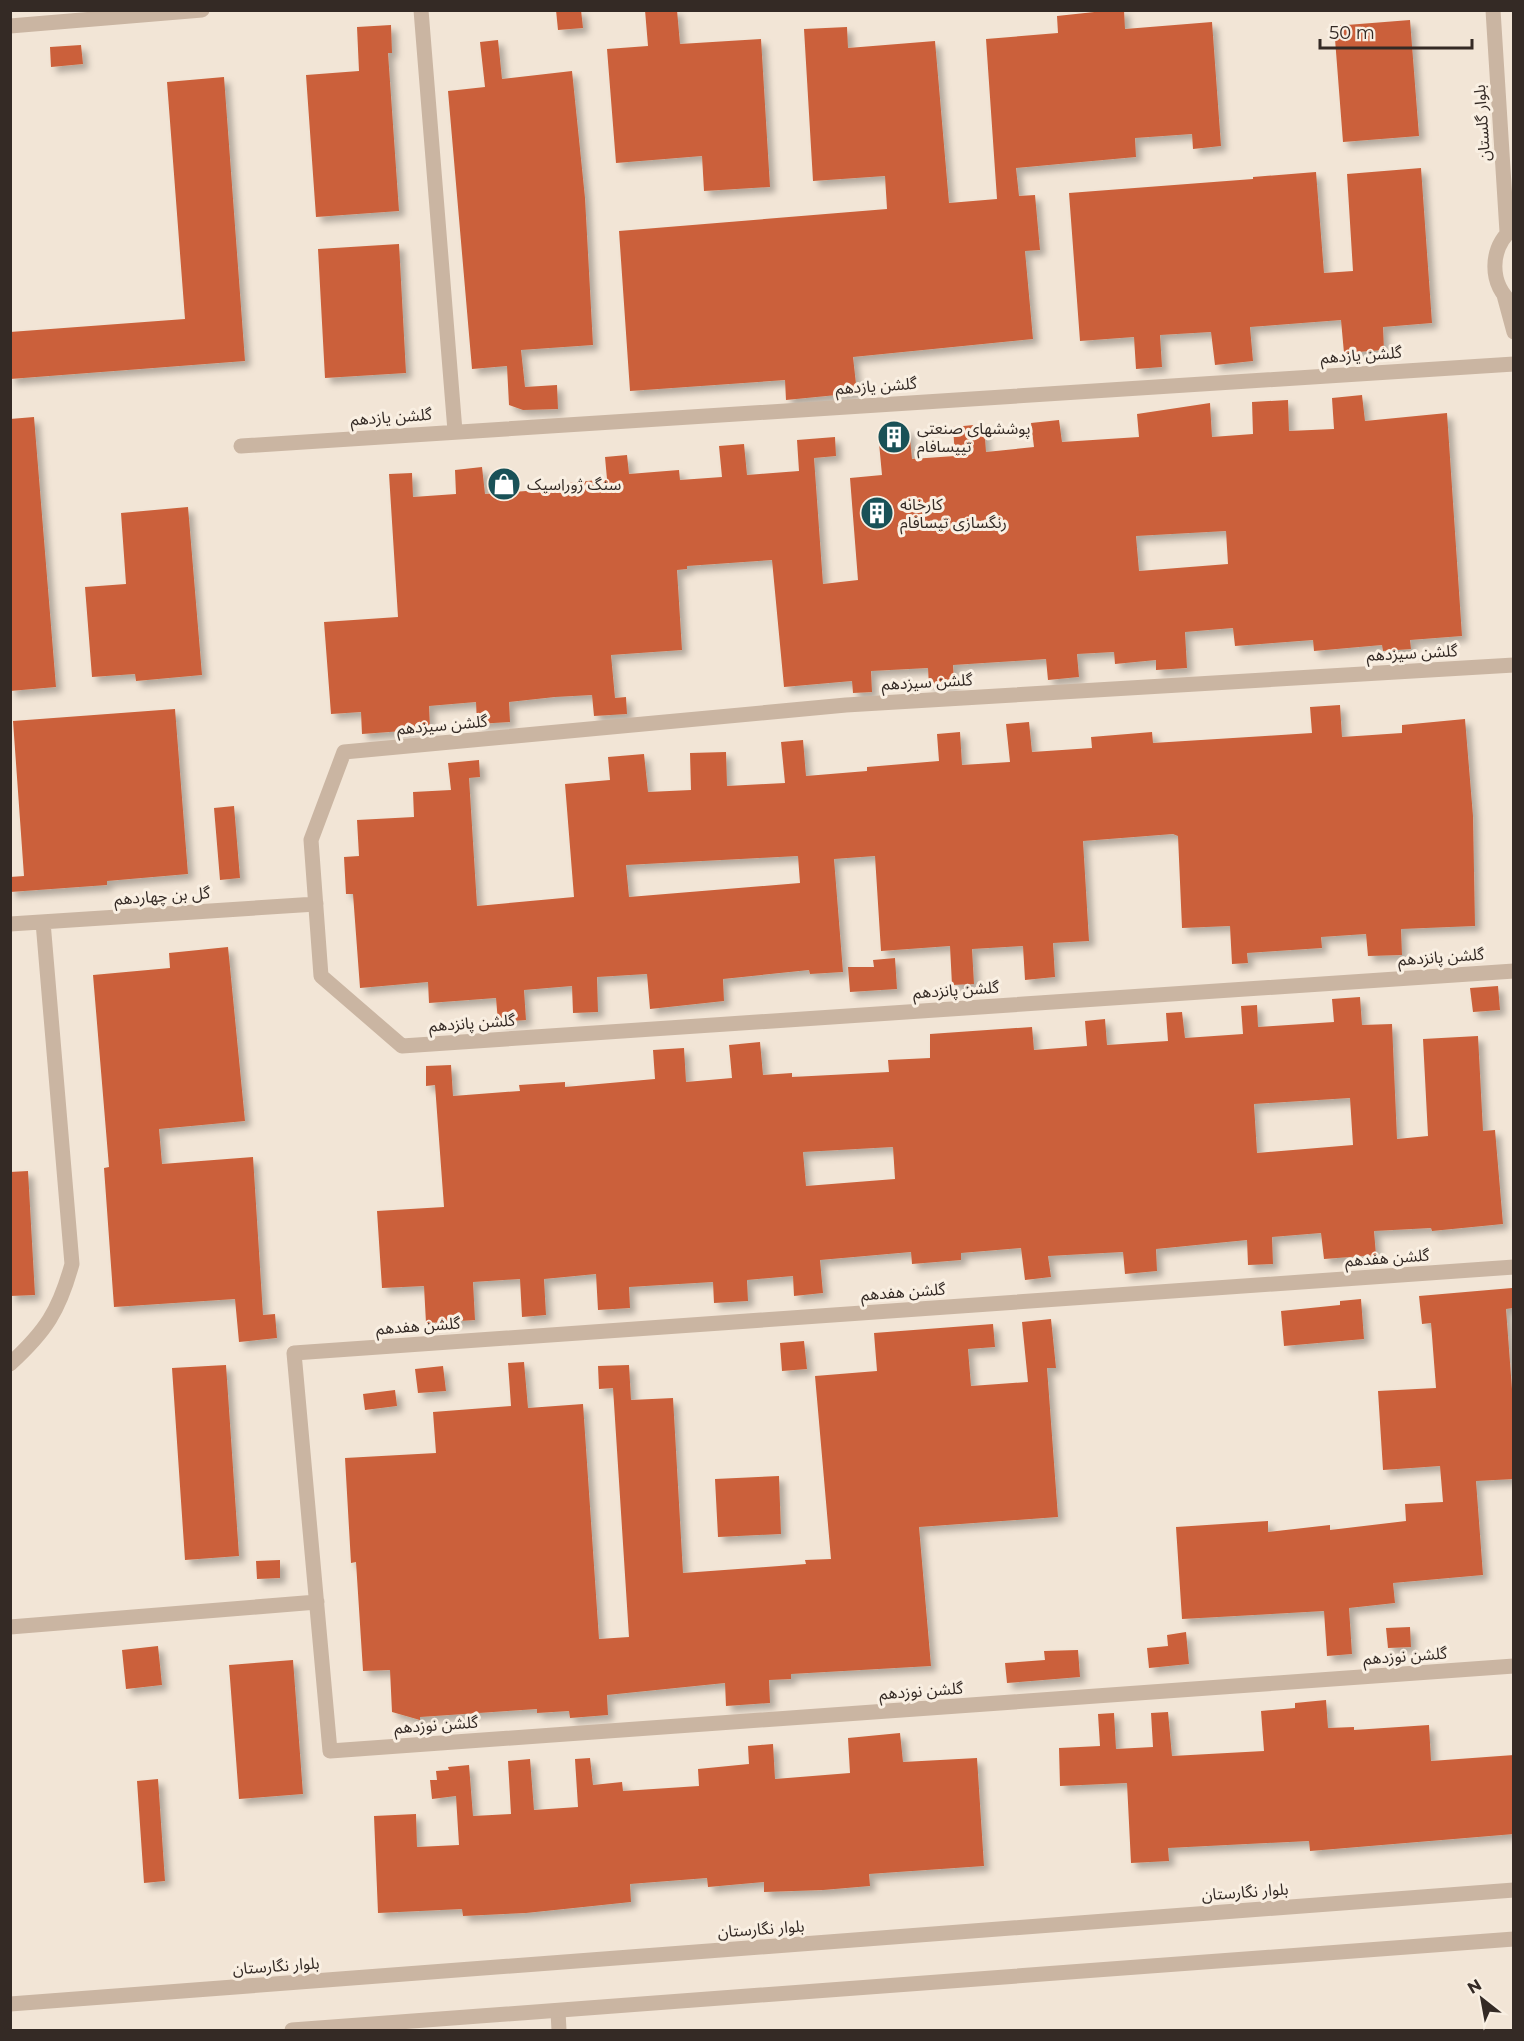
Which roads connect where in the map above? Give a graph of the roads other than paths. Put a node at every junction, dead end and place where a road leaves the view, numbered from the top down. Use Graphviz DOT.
graph roads {
  1 [pos="202,10"];
  2 [pos="421,10"];
  3 [pos="1493,10"];
  4 [pos="10,26"];
  5 [pos="1510,230"];
  6 [pos="1509,300"];
  7 [pos="1514,332"];
  8 [pos="1514,364"];
  9 [pos="455,431"];
  10 [pos="241,446"];
  11 [pos="1514,665"];
  12 [pos="316,904"];
  13 [pos="43,922"];
  14 [pos="10,924"];
  15 [pos="1514,971"];
  16 [pos="1514,1267"];
  17 [pos="11,1364"];
  18 [pos="317,1602"];
  19 [pos="10,1627"];
  20 [pos="1514,1666"];
  21 [pos="1514,1890"];
  22 [pos="1514,1939"];
  23 [pos="10,2004"];
  24 [pos="558,2012"];
  25 [pos="292,2031"];
  26 [pos="559,2031"];
  1 -- 4 [label="street"];
  2 -- 9 [label="street"];
  3 -- 5 [label="street, بلوار گلستان"];
  5 -- 6 [label="street"];
  6 -- 7 [label="street"];
  8 -- 9 [label="street, گلشن یازدهم"];
  9 -- 10 [label="street, گلشن یازدهم"];
  11 -- 12 [label="street, گلشن سیزدهم"];
  12 -- 13 [label="street, گل بن چهاردهم"];
  12 -- 15 [label="street, گلشن پانزدهم"];
  13 -- 14 [label="street, گل بن چهاردهم"];
  13 -- 17 [label="street"];
  16 -- 18 [label="street, گلشن هفدهم"];
  18 -- 19 [label="street"];
  18 -- 20 [label="street, گلشن نوزدهم"];
  21 -- 23 [label="street, بلوار نگارستان"];
  22 -- 24 [label="street"];
  24 -- 25 [label="street"];
  24 -- 26 [label="street"];
}
